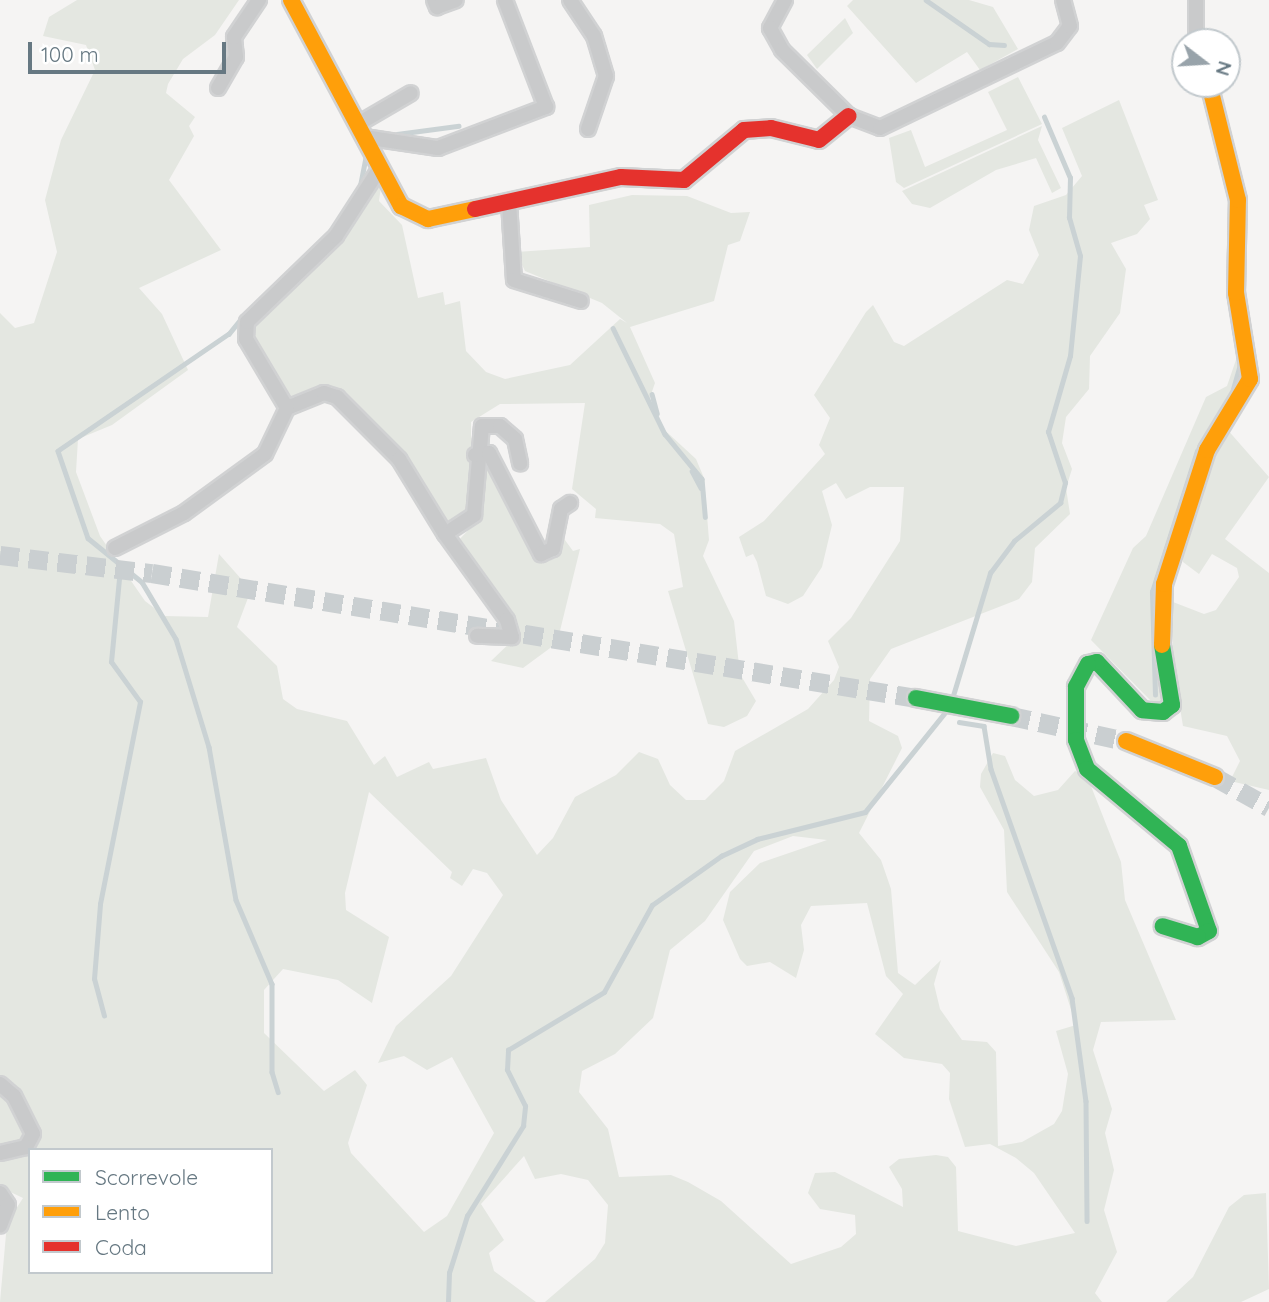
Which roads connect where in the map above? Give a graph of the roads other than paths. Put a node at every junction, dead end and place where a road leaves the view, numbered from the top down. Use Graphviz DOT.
graph roads {
  1 [pos="259,0"];
  2 [pos="290,0"];
  3 [pos="434,0"];
  4 [pos="456,0"];
  5 [pos="505,0"];
  6 [pos="785,0"];
  7 [pos="1062,0"];
  8 [pos="1196,0"];
  9 [pos="572,1"];
  10 [pos="1196,28"];
  11 [pos="218,88"];
  12 [pos="411,93"];
  13 [pos="1212,98"];
  14 [pos="849,117"];
  15 [pos="588,129"];
  16 [pos="361,131"];
  17 [pos="380,169"];
  18 [pos="509,203"];
  19 [pos="581,301"];
  20 [pos="287,408"];
  21 [pos="475,455"];
  22 [pos="520,463"];
  23 [pos="570,502"];
  24 [pos="445,534"];
  25 [pos="115,548"];
  26 [pos="477,636"];
  27 [pos="916,698"];
  28 [pos="1011,716"];
  29 [pos="1126,741"];
  30 [pos="1215,777"];
  31 [pos="1163,926"];
  32 [pos="0,1084"];
  33 [pos="0,1153"];
  34 [pos="0,1193"];
  35 [pos="0,1226"];
  1 -- 11 [label="street"];
  2 -- 16 [label="street"];
  3 -- 4 [label="street"];
  5 -- 16 [label="street"];
  6 -- 14 [label="street"];
  7 -- 14 [label="street"];
  8 -- 10 [label="street"];
  9 -- 15 [label="street"];
  12 -- 16 [label="street"];
  13 -- 31 [label="street"];
  14 -- 18 [label="street"];
  16 -- 17 [label="street"];
  17 -- 18 [label="street"];
  17 -- 20 [label="street"];
  18 -- 19 [label="street"];
  20 -- 24 [label="street"];
  20 -- 25 [label="street"];
  21 -- 22 [label="street"];
  21 -- 23 [label="street"];
  21 -- 24 [label="street"];
  24 -- 26 [label="street"];
  27 -- 28 [label="street"];
  29 -- 30 [label="street"];
  32 -- 33 [label="street"];
  34 -- 35 [label="street"];
}
